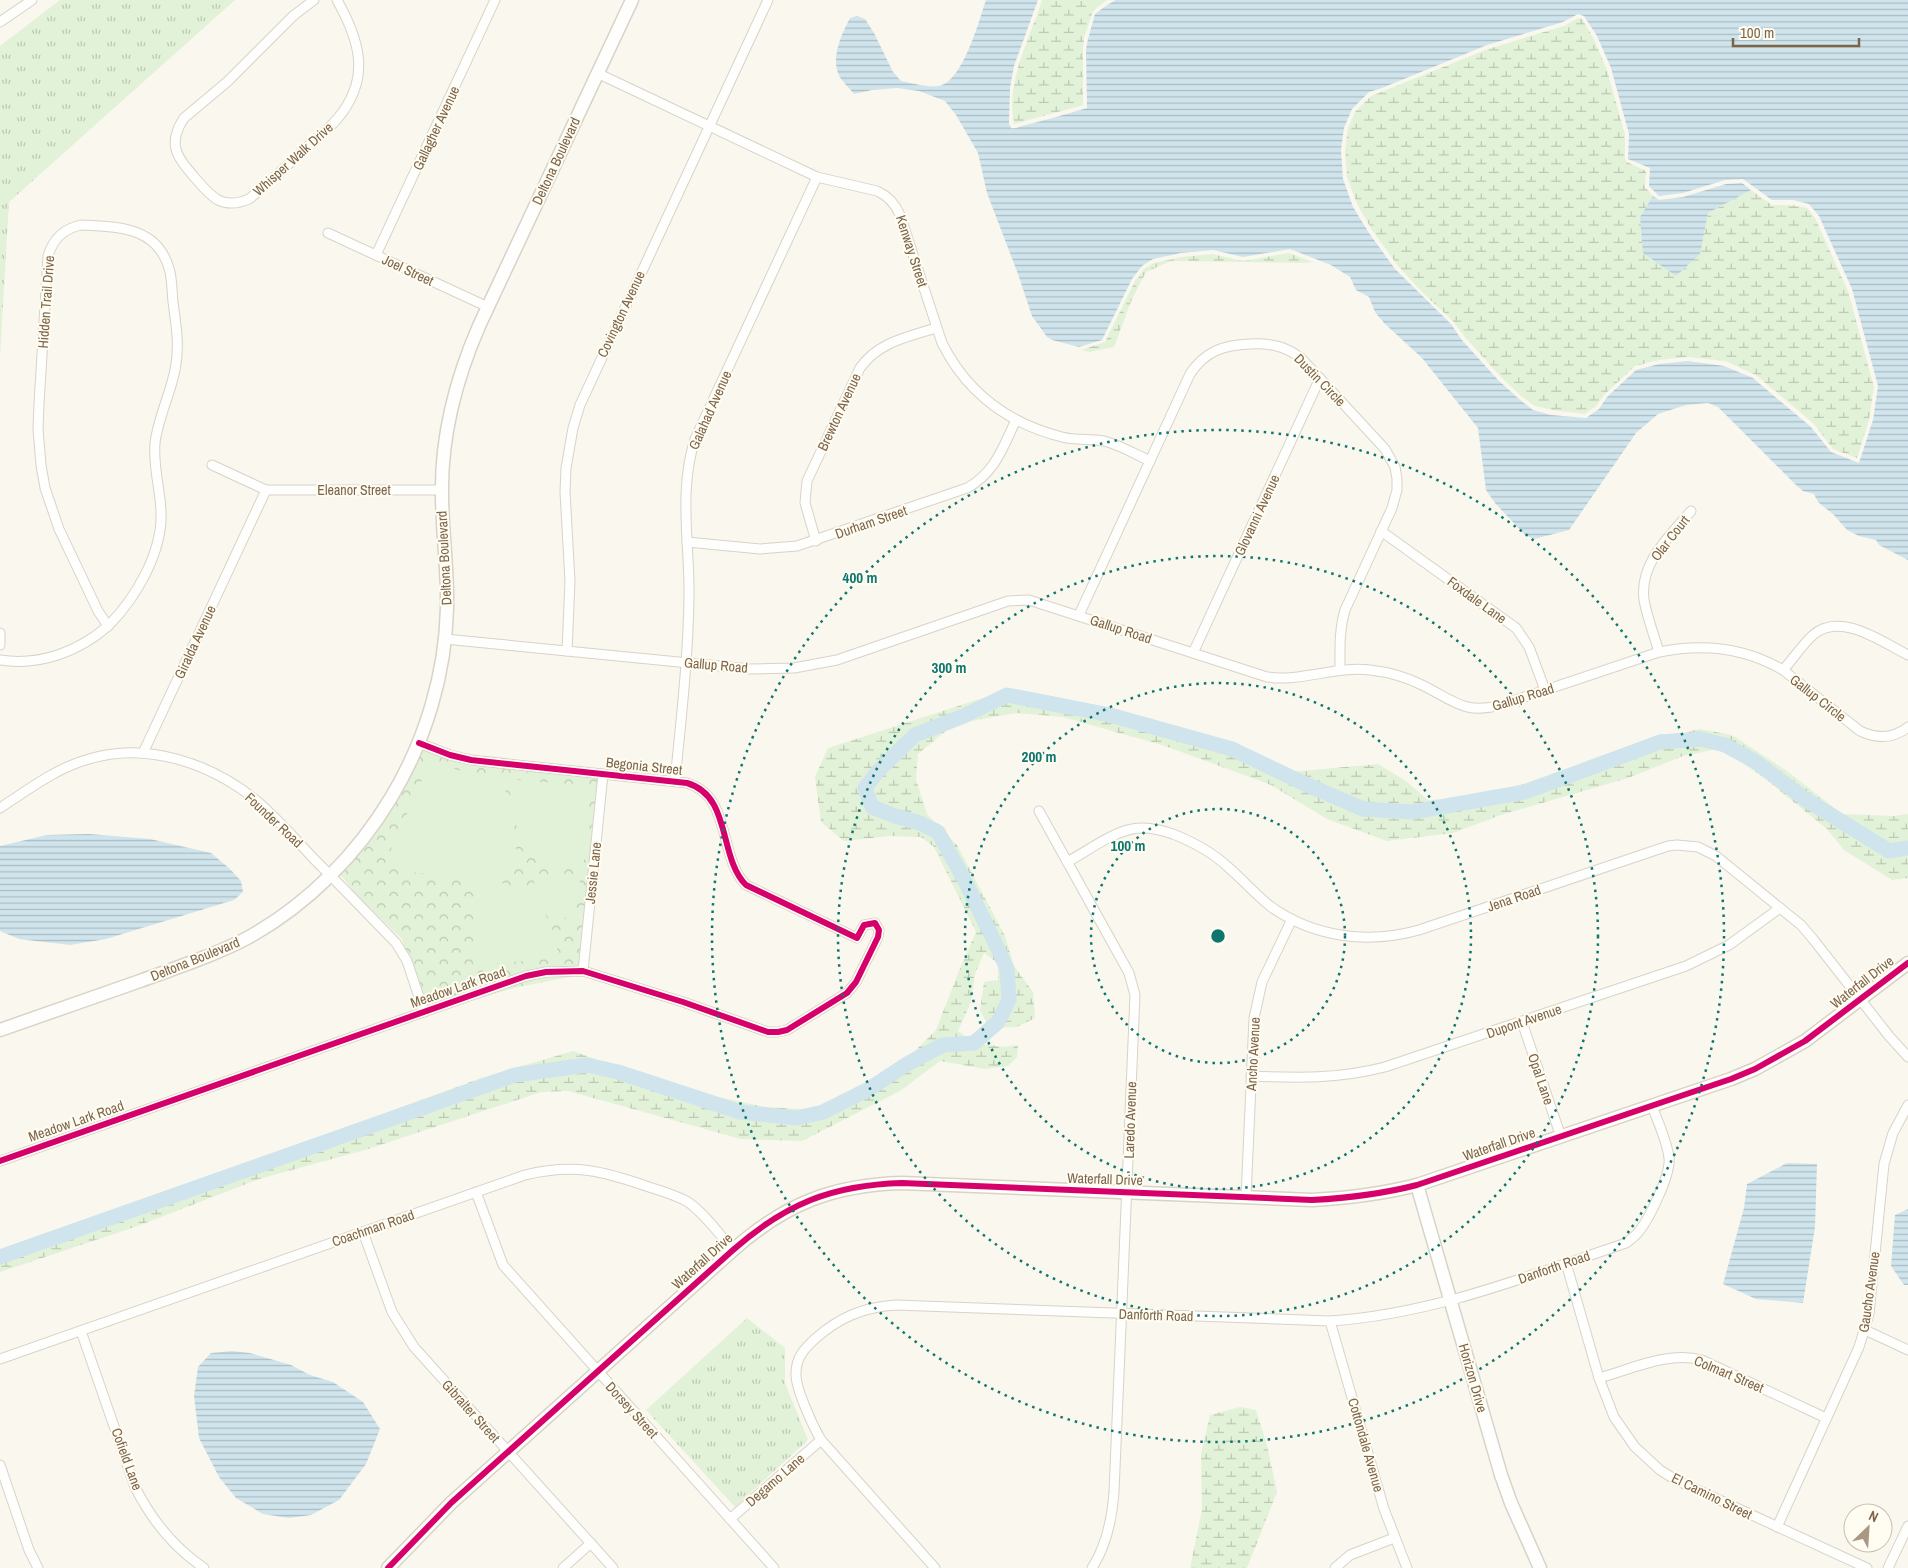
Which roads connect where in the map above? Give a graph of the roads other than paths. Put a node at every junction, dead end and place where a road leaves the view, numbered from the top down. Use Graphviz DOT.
graph roads {
  1 [pos="32,0"];
  2 [pos="314,0"];
  3 [pos="337,0"];
  4 [pos="495,0"];
  5 [pos="632,0"];
  6 [pos="768,0"];
  7 [pos="0,22"];
  8 [pos="597,73"];
  9 [pos="709,126"];
  10 [pos="817,177"];
  11 [pos="328,233"];
  12 [pos="376,255"];
  13 [pos="488,307"];
  14 [pos="936,328"];
  15 [pos="1320,378"];
  16 [pos="1016,420"];
  17 [pos="1150,461"];
  18 [pos="212,465"];
  19 [pos="266,490"];
  20 [pos="442,490"];
  21 [pos="1691,511"];
  22 [pos="1381,531"];
  23 [pos="816,541"];
  24 [pos="687,542"];
  25 [pos="1079,615"];
  26 [pos="108,626"];
  27 [pos="0,632"];
  28 [pos="445,639"];
  29 [pos="0,645"];
  30 [pos="568,650"];
  31 [pos="1659,652"];
  32 [pos="1193,653"];
  33 [pos="1908,655"];
  34 [pos="0,660"];
  35 [pos="686,662"];
  36 [pos="1340,670"];
  37 [pos="1783,670"];
  38 [pos="1545,690"];
  39 [pos="1908,726"];
  40 [pos="419,743"];
  41 [pos="142,753"];
  42 [pos="603,774"];
  43 [pos="674,781"];
  44 [pos="0,808"];
  45 [pos="1039,812"];
  46 [pos="1067,862"];
  47 [pos="331,876"];
  48 [pos="1780,908"];
  49 [pos="1292,919"];
  50 [pos="875,923"];
  51 [pos="1908,963"];
  52 [pos="583,971"];
  53 [pos="1860,999"];
  54 [pos="424,1012"];
  55 [pos="1522,1022"];
  56 [pos="0,1030"];
  57 [pos="1908,1057"];
  58 [pos="1251,1076"];
  59 [pos="1908,1105"];
  60 [pos="1652,1106"];
  61 [pos="1561,1136"];
  62 [pos="0,1161"];
  63 [pos="1418,1185"];
  64 [pos="476,1192"];
  65 [pos="1127,1192"];
  66 [pos="1246,1197"];
  67 [pos="363,1232"];
  68 [pos="733,1250"];
  69 [pos="1566,1263"];
  70 [pos="1451,1300"];
  71 [pos="1122,1314"];
  72 [pos="1330,1321"];
  73 [pos="1865,1330"];
  74 [pos="81,1331"];
  75 [pos="1908,1350"];
  76 [pos="0,1359"];
  77 [pos="597,1372"];
  78 [pos="1599,1378"];
  79 [pos="1826,1418"];
  80 [pos="821,1440"];
  81 [pos="508,1452"];
  82 [pos="0,1465"];
  83 [pos="3,1485"];
  84 [pos="730,1519"];
  85 [pos="1908,1526"];
  86 [pos="1777,1527"];
  87 [pos="1394,1538"];
  88 [pos="591,1543"];
  89 [pos="36,1567"];
  90 [pos="204,1568"];
  91 [pos="388,1568"];
  92 [pos="562,1568"];
  93 [pos="613,1568"];
  94 [pos="774,1568"];
  95 [pos="935,1568"];
  96 [pos="1092,1568"];
  97 [pos="1335,1568"];
  98 [pos="1407,1568"];
  99 [pos="1540,1568"];
  100 [pos="1867,1568"];
  101 [pos="1888,1568"];
  1 -- 7 [label="street"];
  2 -- 3 [label="street, Whisper Walk Drive"];
  4 -- 12 [label="street, Gallagher Avenue"];
  5 -- 8 [label="street, Deltona Boulevard"];
  6 -- 9 [label="street, Covington Avenue"];
  8 -- 9 [label="street, Kenway Street"];
  8 -- 13 [label="street, Deltona Boulevard"];
  9 -- 10 [label="street, Kenway Street"];
  9 -- 30 [label="street, Covington Avenue"];
  10 -- 14 [label="street, Kenway Street"];
  10 -- 24 [label="street, Galahad Avenue"];
  11 -- 12 [label="street, Joel Street"];
  12 -- 13 [label="street, Joel Street"];
  13 -- 20 [label="street, Deltona Boulevard"];
  14 -- 16 [label="street, Kenway Street"];
  14 -- 23 [label="street, Brewton Avenue"];
  15 -- 17 [label="street, Dustin Circle"];
  15 -- 22 [label="street, Dustin Circle"];
  15 -- 32 [label="street, Glovanni Avenue"];
  16 -- 17 [label="street, Kenway Street"];
  16 -- 23 [label="street, Durham Street"];
  17 -- 25 [label="street, Dustin Circle"];
  18 -- 19 [label="street, Eleanor Street"];
  19 -- 20 [label="street, Eleanor Street"];
  19 -- 41 [label="street, Giralda Avenue"];
  20 -- 28 [label="street, Deltona Boulevard"];
  21 -- 31 [label="street, Olar Court"];
  22 -- 36 [label="street, Dustin Circle"];
  22 -- 38 [label="street, Foxdale Lane"];
  23 -- 24 [label="street, Durham Street"];
  24 -- 35 [label="street, Galahad Avenue"];
  25 -- 32 [label="street, Gallup Road"];
  25 -- 35 [label="street, Gallup Road"];
  26 -- 26 [label="street, Hidden Trail Drive"];
  26 -- 34 [label="street, Hidden Trail Drive"];
  27 -- 29 [label="street"];
  28 -- 30 [label="street, Gallup Road"];
  28 -- 40 [label="street, Deltona Boulevard"];
  30 -- 35 [label="street, Gallup Road"];
  31 -- 37 [label="street, Gallup Road"];
  31 -- 38 [label="street, Gallup Road"];
  32 -- 36 [label="street, Gallup Road"];
  33 -- 37 [label="street, Gallup Circle"];
  35 -- 43 [label="street, Galahad Avenue"];
  36 -- 38 [label="street, Gallup Road"];
  37 -- 39 [label="street, Gallup Circle"];
  40 -- 42 [label="street, Begonia Street"];
  40 -- 47 [label="street, Deltona Boulevard"];
  41 -- 44 [label="street, Founder Road"];
  41 -- 47 [label="street, Founder Road"];
  42 -- 43 [label="street, Begonia Street"];
  42 -- 52 [label="street, Jessie Lane"];
  43 -- 50 [label="street, Begonia Street"];
  45 -- 46 [label="street, Laredo Avenue"];
  46 -- 49 [label="street, Jena Road"];
  46 -- 65 [label="street, Laredo Avenue"];
  47 -- 54 [label="street, Founder Road"];
  47 -- 56 [label="street, Deltona Boulevard"];
  48 -- 49 [label="street, Jena Road"];
  48 -- 53 [label="street, Jena Road"];
  48 -- 55 [label="street, Dupont Avenue"];
  49 -- 58 [label="street, Ancho Avenue"];
  50 -- 52 [label="street, Meadow Lark Road"];
  51 -- 53 [label="street, Waterfall Drive"];
  52 -- 54 [label="street, Meadow Lark Road"];
  53 -- 57 [label="street, Jena Road"];
  53 -- 60 [label="street, Waterfall Drive"];
  54 -- 62 [label="street, Meadow Lark Road"];
  55 -- 58 [label="street, Dupont Avenue"];
  55 -- 61 [label="street, Opal Lane"];
  58 -- 66 [label="street, Ancho Avenue"];
  59 -- 73 [label="street, Gaucho Avenue"];
  60 -- 61 [label="street, Waterfall Drive"];
  60 -- 69 [label="street, Danforth Road"];
  61 -- 63 [label="street, Waterfall Drive"];
  63 -- 66 [label="street, Waterfall Drive"];
  63 -- 70 [label="street, Horizon Drive"];
  64 -- 67 [label="street, Coachman Road"];
  64 -- 68 [label="street, Coachman Road"];
  64 -- 77 [label="street, Dorsey Street"];
  65 -- 66 [label="street, Waterfall Drive"];
  65 -- 68 [label="street, Waterfall Drive"];
  65 -- 71 [label="street, Laredo Avenue"];
  67 -- 74 [label="street, Coachman Road"];
  67 -- 81 [label="street, Gibralter Street"];
  68 -- 77 [label="street, Waterfall Drive"];
  69 -- 70 [label="street, Danforth Road"];
  69 -- 78 [label="street, El Camino Street"];
  70 -- 72 [label="street, Danforth Road"];
  70 -- 99 [label="street, Horizon Drive"];
  71 -- 72 [label="street, Danforth Road"];
  71 -- 80 [label="street, Danforth Road"];
  71 -- 96 [label="street, Laredo Avenue"];
  72 -- 87 [label="street, Cottondale Avenue"];
  73 -- 75 [label="street"];
  73 -- 79 [label="street, Gaucho Avenue"];
  74 -- 76 [label="street, Coachman Road"];
  74 -- 90 [label="street, Cofield Lane"];
  77 -- 81 [label="street, Waterfall Drive"];
  77 -- 84 [label="street, Dorsey Street"];
  78 -- 79 [label="street, Colmart Street"];
  78 -- 86 [label="street, El Camino Street"];
  79 -- 86 [label="street, Gaucho Avenue"];
  80 -- 84 [label="street, Degamo Lane"];
  80 -- 95 [label="street, Danforth Road"];
  81 -- 88 [label="street, Gibralter Street"];
  81 -- 91 [label="street, Waterfall Drive"];
  82 -- 83 [label="street"];
  83 -- 89 [label="street"];
  84 -- 94 [label="street, Dorsey Street"];
  85 -- 101 [label="street"];
  86 -- 100 [label="street, El Camino Street"];
  87 -- 97 [label="street"];
  87 -- 98 [label="street, Cottondale Avenue"];
  88 -- 92 [label="street"];
  88 -- 93 [label="street, Gibralter Street"];
}
